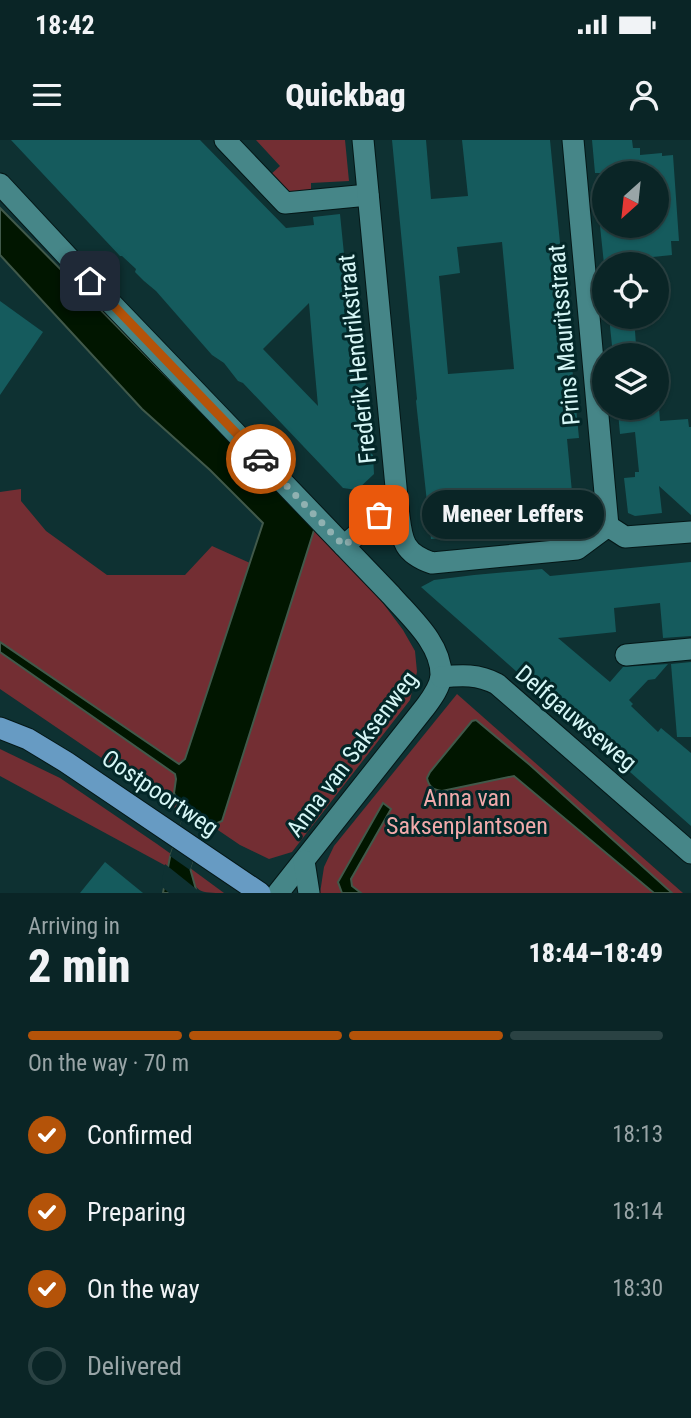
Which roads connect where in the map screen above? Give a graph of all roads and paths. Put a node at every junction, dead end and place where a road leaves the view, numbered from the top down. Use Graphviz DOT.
graph roads {
  1 [pos="225,140"];
  2 [pos="363,140"];
  3 [pos="573,140"];
  4 [pos="0,184"];
  5 [pos="368,195"];
  6 [pos="398,508"];
  7 [pos="608,526"];
  8 [pos="691,532"];
  9 [pos="344,546"];
  10 [pos="691,649"];
  11 [pos="626,655"];
  12 [pos="441,677"];
  13 [pos="0,714"];
  14 [pos="0,729"];
  15 [pos="28,740"];
  16 [pos="691,853"];
  17 [pos="304,861"];
  18 [pos="260,893"];
  19 [pos="278,893"];
  20 [pos="309,893"];
  1 -- 5 [label="street"];
  2 -- 5 [label="street, Frederik Hendrikstraat"];
  3 -- 7 [label="street, Prins Mauritsstraat"];
  4 -- 9 [label="street"];
  5 -- 6 [label="street, Frederik Hendrikstraat"];
  6 -- 7 [label="street, Frederik Hendrikstraat"];
  6 -- 9 [label="street"];
  7 -- 8 [label="street"];
  9 -- 12 [label="street"];
  10 -- 11 [label="street"];
  12 -- 16 [label="street, Delfgauwseweg"];
  12 -- 17 [label="street, Anna van Saksenweg"];
  13 -- 15 [label="main road, Oostpoortweg"];
  14 -- 15 [label="main road, Oostpoortweg"];
  15 -- 18 [label="main road, Oostpoortweg"];
  17 -- 19 [label="street, Anna van Saksenweg"];
  17 -- 20 [label="street, Anna van Saksenweg"];
}
